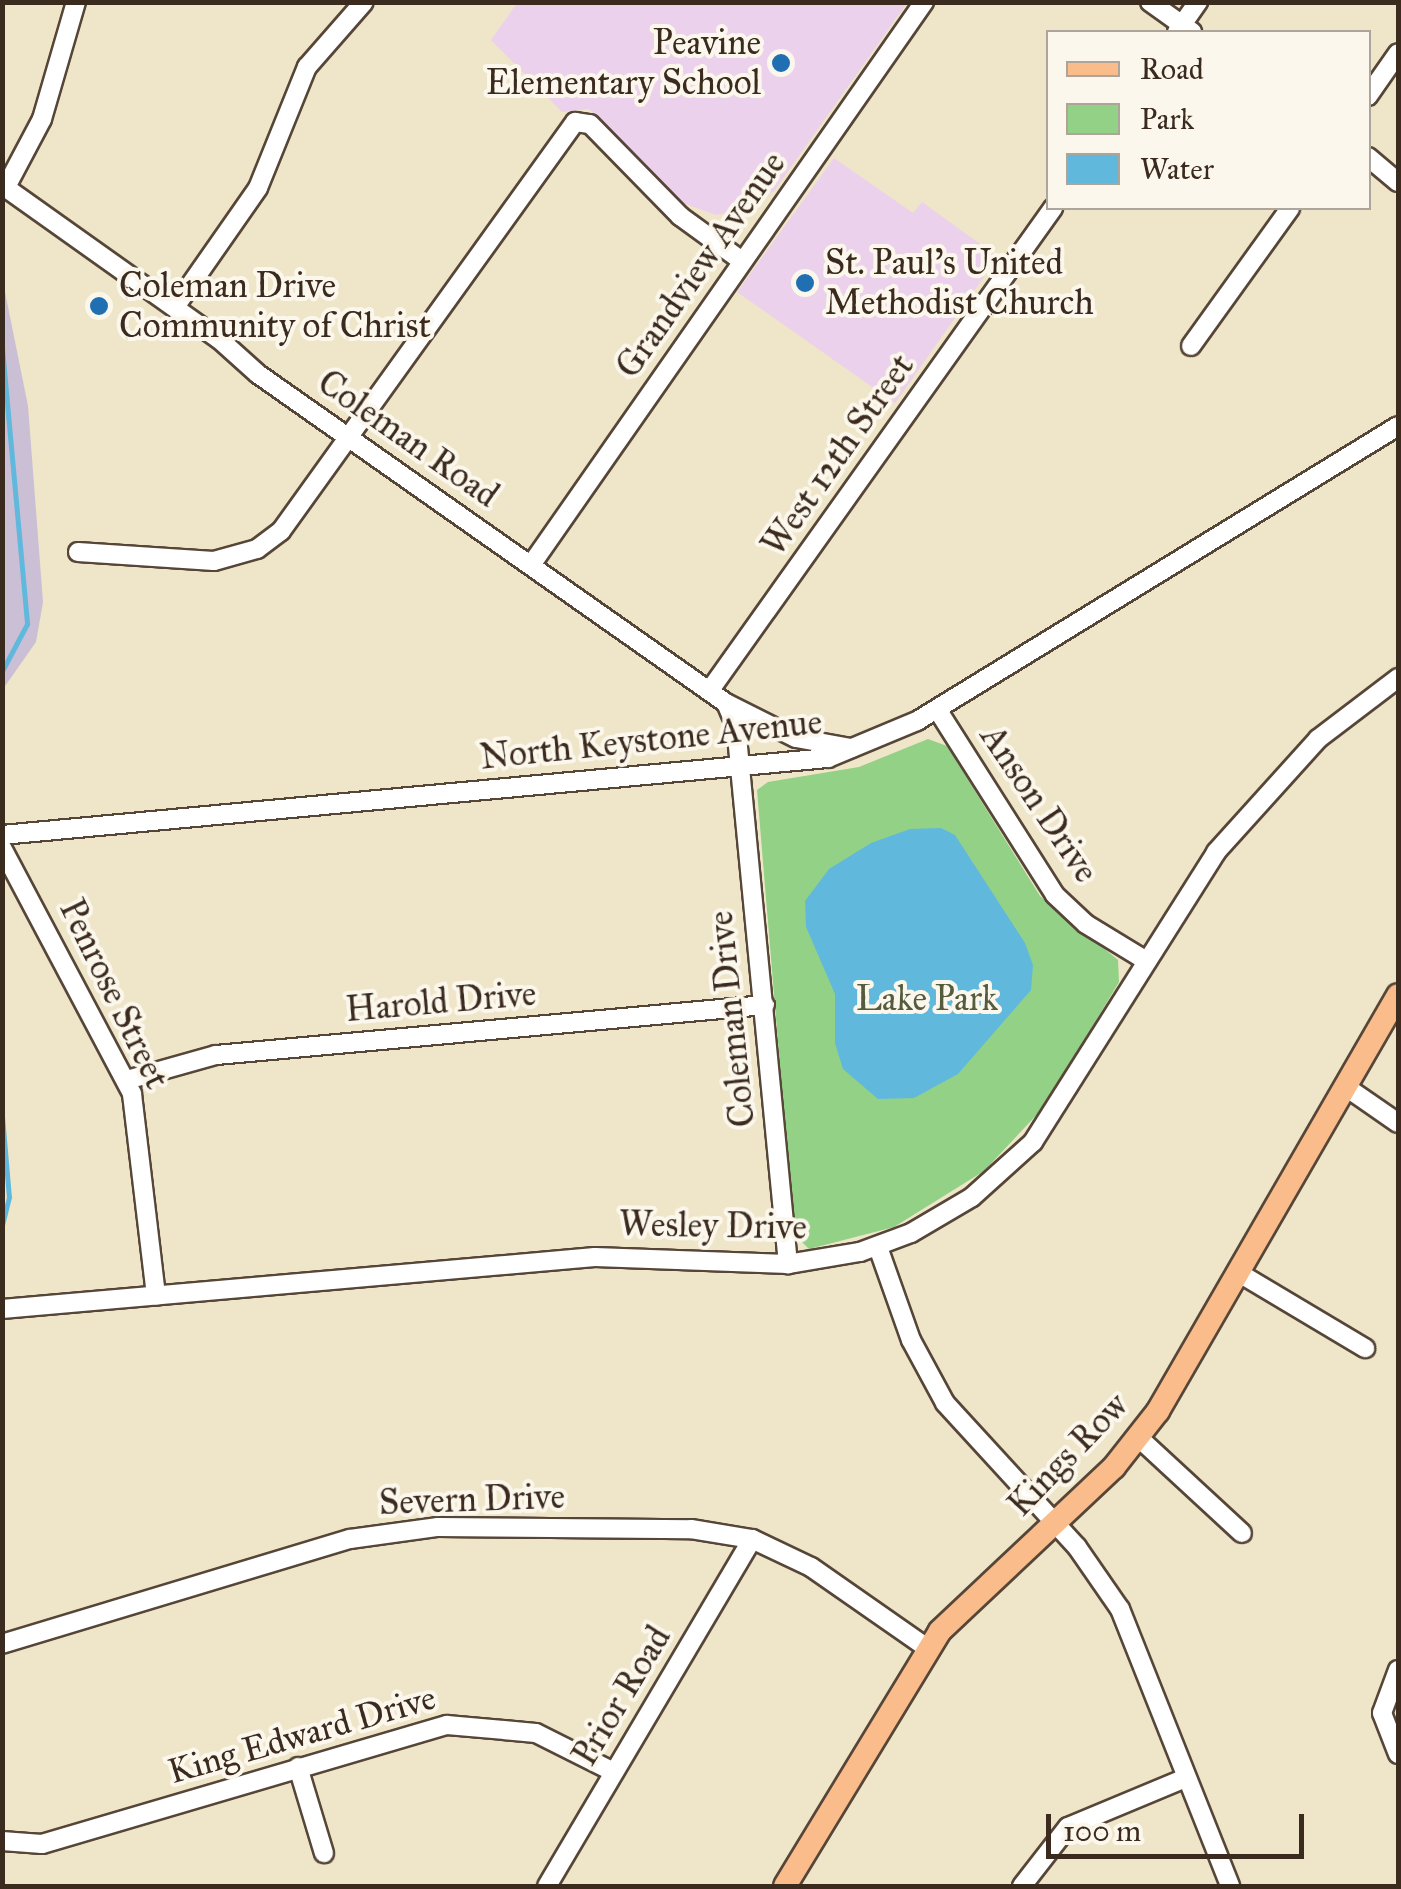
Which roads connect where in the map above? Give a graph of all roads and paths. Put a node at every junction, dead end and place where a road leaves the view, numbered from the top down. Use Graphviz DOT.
graph roads {
  1 [pos="76,2"];
  2 [pos="364,2"];
  3 [pos="924,2"];
  4 [pos="1150,2"];
  5 [pos="1198,2"];
  6 [pos="1184,30"];
  7 [pos="1398,53"];
  8 [pos="1371,92"];
  9 [pos="1371,160"];
  10 [pos="1398,182"];
  11 [pos="4,186"];
  12 [pos="1052,210"];
  13 [pos="1289,210"];
  14 [pos="742,260"];
  15 [pos="175,307"];
  16 [pos="1191,346"];
  17 [pos="1398,426"];
  18 [pos="350,440"];
  19 [pos="78,552"];
  20 [pos="530,565"];
  21 [pos="1398,678"];
  22 [pos="710,690"];
  23 [pos="726,704"];
  24 [pos="936,709"];
  25 [pos="852,748"];
  26 [pos="738,767"];
  27 [pos="2,835"];
  28 [pos="2,848"];
  29 [pos="1146,960"];
  30 [pos="1398,995"];
  31 [pos="765,1005"];
  32 [pos="126,1080"];
  33 [pos="1346,1087"];
  34 [pos="1398,1123"];
  35 [pos="878,1247"];
  36 [pos="788,1264"];
  37 [pos="1239,1273"];
  38 [pos="156,1296"];
  39 [pos="2,1309"];
  40 [pos="1365,1348"];
  41 [pos="1139,1438"];
  42 [pos="1054,1523"];
  43 [pos="1242,1534"];
  44 [pos="752,1539"];
  45 [pos="2,1644"];
  46 [pos="927,1648"];
  47 [pos="1398,1670"];
  48 [pos="1398,1754"];
  49 [pos="298,1766"];
  50 [pos="614,1772"];
  51 [pos="1186,1778"];
  52 [pos="2,1841"];
  53 [pos="324,1853"];
  54 [pos="547,1886"];
  55 [pos="785,1886"];
  56 [pos="1022,1886"];
  57 [pos="1230,1886"];
  1 -- 11 [label="street"];
  2 -- 15 [label="street"];
  3 -- 14 [label="street, Grandview Avenue"];
  4 -- 6 [label="street"];
  5 -- 6 [label="street"];
  7 -- 8 [label="street"];
  9 -- 10 [label="street"];
  11 -- 15 [label="street, Coleman Road"];
  12 -- 22 [label="street, West 12th Street"];
  13 -- 16 [label="street"];
  14 -- 18 [label="street"];
  14 -- 20 [label="street, Grandview Avenue"];
  15 -- 18 [label="street, Coleman Road"];
  17 -- 24 [label="street, North Keystone Avenue"];
  18 -- 19 [label="street"];
  18 -- 20 [label="street, Coleman Road"];
  20 -- 22 [label="street, Coleman Road"];
  21 -- 29 [label="street, Wesley Drive"];
  22 -- 23 [label="street, Coleman Road"];
  23 -- 25 [label="street, Coleman Road"];
  23 -- 26 [label="street"];
  24 -- 25 [label="street, North Keystone Avenue"];
  24 -- 29 [label="street, Anson Drive"];
  25 -- 26 [label="street, North Keystone Avenue"];
  26 -- 27 [label="street, North Keystone Avenue"];
  26 -- 31 [label="street, Coleman Drive"];
  28 -- 32 [label="street, Penrose Street"];
  29 -- 35 [label="street, Wesley Drive"];
  30 -- 33 [label="main road, Kings Row"];
  31 -- 32 [label="street, Harold Drive"];
  31 -- 36 [label="street, Coleman Drive"];
  32 -- 38 [label="street, Penrose Street"];
  33 -- 34 [label="street"];
  33 -- 37 [label="main road, Kings Row"];
  35 -- 36 [label="street, Wesley Drive"];
  35 -- 42 [label="street"];
  36 -- 38 [label="street, Wesley Drive"];
  37 -- 40 [label="street"];
  37 -- 41 [label="main road, Kings Row"];
  38 -- 39 [label="street, Wesley Drive"];
  41 -- 42 [label="main road, Kings Row"];
  41 -- 43 [label="street"];
  42 -- 46 [label="main road, Kings Row"];
  42 -- 51 [label="street"];
  44 -- 45 [label="street, Severn Drive"];
  44 -- 46 [label="street, Severn Drive"];
  44 -- 50 [label="street, Prior Road"];
  46 -- 55 [label="main road, Kings Row"];
  47 -- 48 [label="street"];
  49 -- 50 [label="street, King Edward Drive"];
  49 -- 52 [label="street, King Edward Drive"];
  49 -- 53 [label="street"];
  50 -- 54 [label="street, Prior Road"];
  51 -- 56 [label="street"];
  51 -- 57 [label="street"];
}
